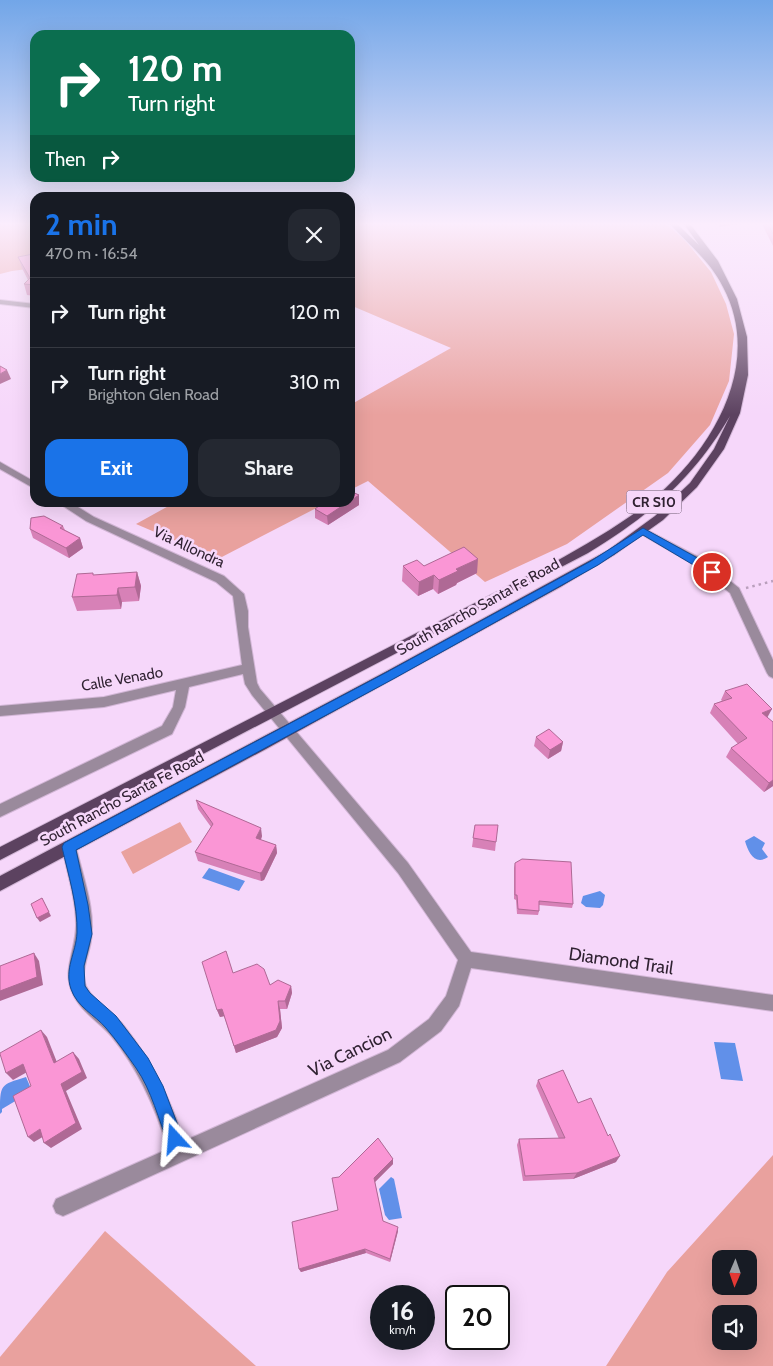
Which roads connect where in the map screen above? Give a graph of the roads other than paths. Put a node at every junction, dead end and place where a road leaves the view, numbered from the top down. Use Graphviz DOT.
graph roads {
  1 [pos="728,288"];
  2 [pos="0,302"];
  3 [pos="30,305"];
  4 [pos="755,372"];
  5 [pos="0,465"];
  6 [pos="30,483"];
  7 [pos="70,507"];
  8 [pos="643,531"];
  9 [pos="248,668"];
  10 [pos="773,673"];
  11 [pos="183,684"];
  12 [pos="0,710"];
  13 [pos="275,713"];
  14 [pos="288,730"];
  15 [pos="0,811"];
  16 [pos="69,847"];
  17 [pos="0,854"];
  18 [pos="0,884"];
  19 [pos="466,959"];
  20 [pos="772,1003"];
  21 [pos="179,1153"];
  22 [pos="63,1206"];
  1 -- 13 [label="main road, South Rancho Santa Fe Road / CR S10"];
  2 -- 3 [label="street"];
  4 -- 8 [label="main road, South Rancho Santa Fe Road / CR S10"];
  5 -- 6 [label="street"];
  7 -- 9 [label="street, Via Allondra"];
  8 -- 10 [label="street"];
  8 -- 14 [label="main road, South Rancho Santa Fe Road / CR S10"];
  9 -- 11 [label="street, Calle Venado"];
  9 -- 13 [label="street, Via Allondra"];
  11 -- 12 [label="street, Calle Venado"];
  11 -- 15 [label="street"];
  13 -- 14 [label="street"];
  13 -- 17 [label="main road, South Rancho Santa Fe Road / CR S10"];
  14 -- 16 [label="main road, South Rancho Santa Fe Road / CR S10"];
  14 -- 19 [label="street"];
  16 -- 18 [label="main road, South Rancho Santa Fe Road / CR S10"];
  16 -- 21 [label="street"];
  19 -- 20 [label="street, Diamond Trail"];
  19 -- 21 [label="street, Via Cancion"];
  21 -- 22 [label="street, Via Cancion"];
}
